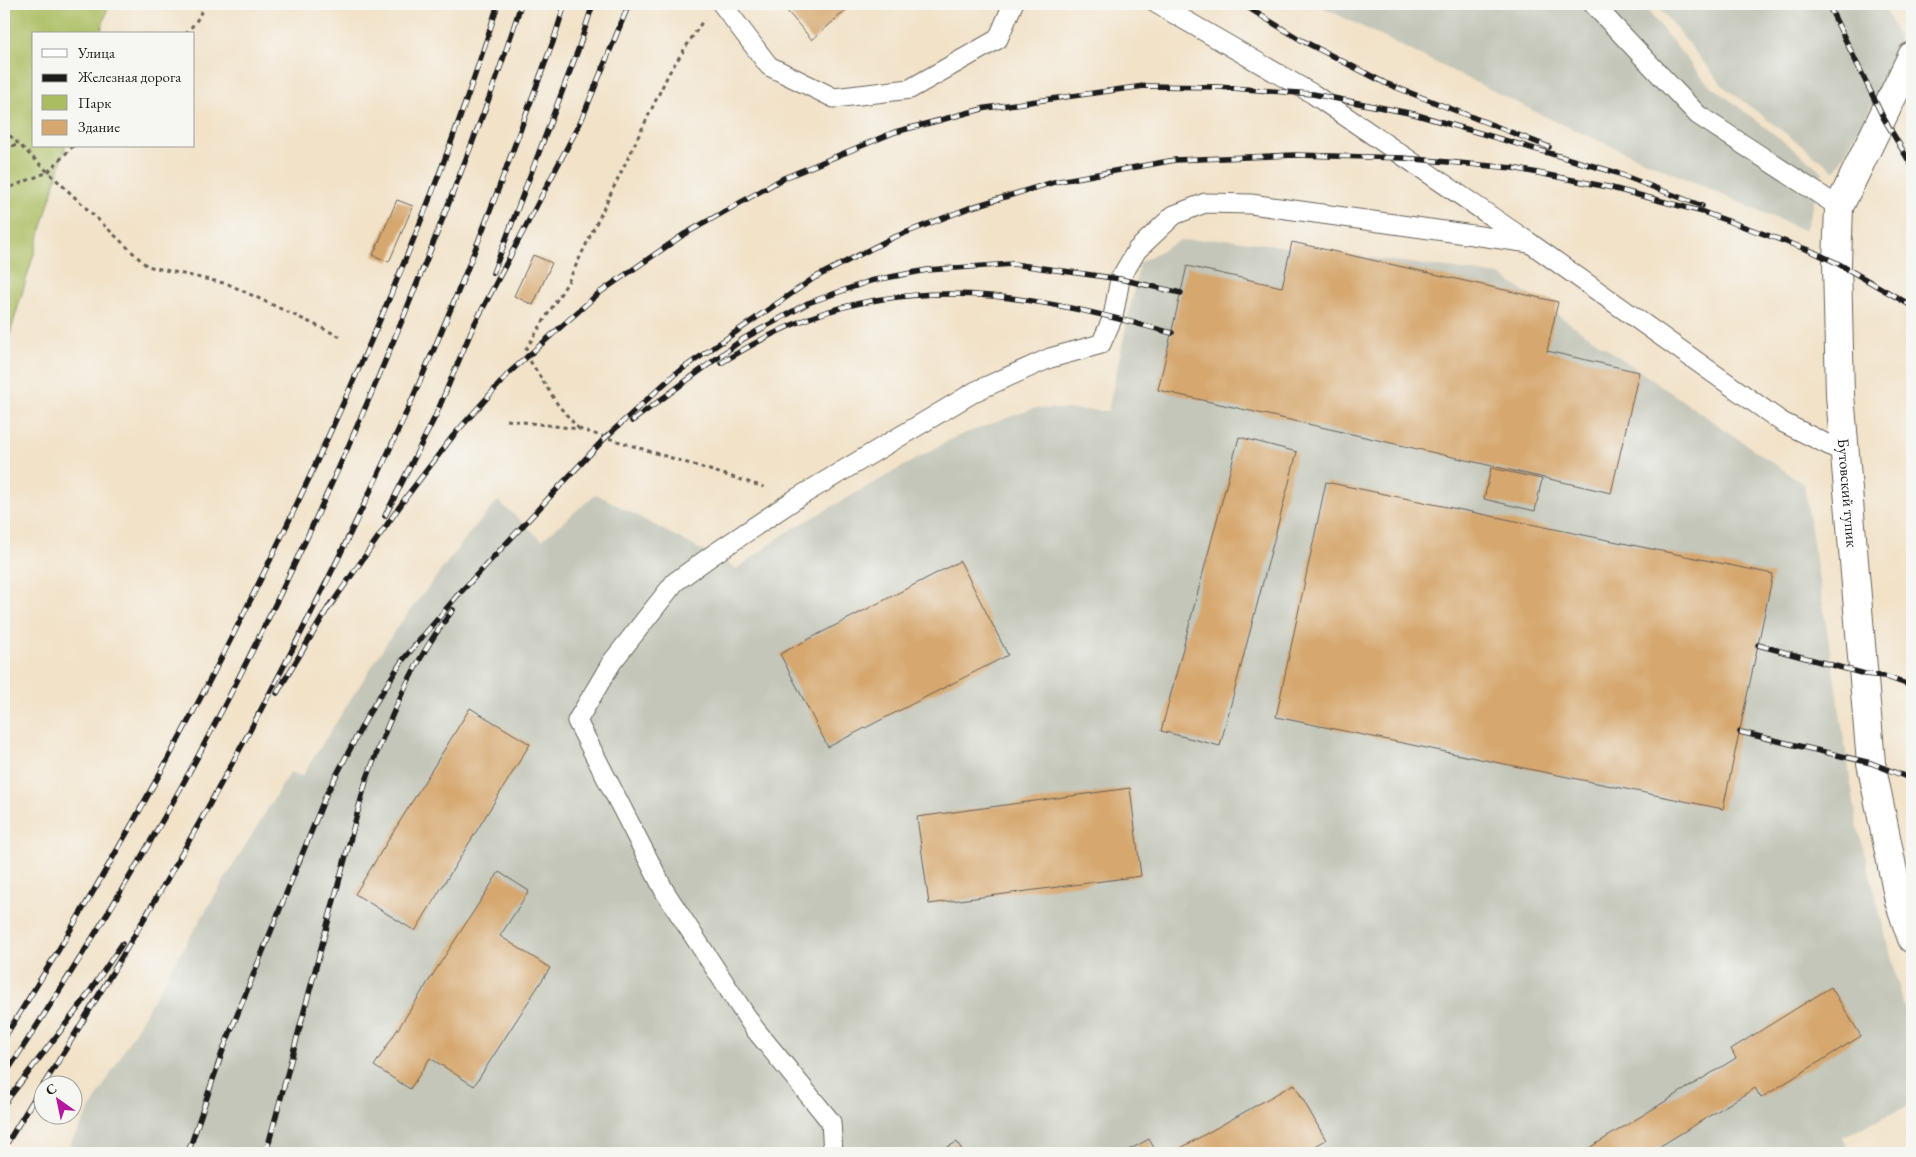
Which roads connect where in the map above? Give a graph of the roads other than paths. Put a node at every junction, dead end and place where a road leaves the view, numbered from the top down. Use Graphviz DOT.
graph roads {
  1 [pos="722,4"];
  2 [pos="1013,4"];
  3 [pos="1157,4"];
  4 [pos="1593,4"];
  5 [pos="1912,56"];
  6 [pos="1839,207"];
  7 [pos="1530,243"];
  8 [pos="1845,453"];
  9 [pos="1912,939"];
  10 [pos="833,1153"];
  1 -- 2 [label="lane"];
  3 -- 7 [label="lane"];
  4 -- 6 [label="lane"];
  5 -- 6 [label="street, Бутовский тупик"];
  6 -- 8 [label="street, Бутовский тупик"];
  7 -- 8 [label="lane"];
  7 -- 10 [label="lane"];
  8 -- 9 [label="street, Бутовский тупик"];
}
